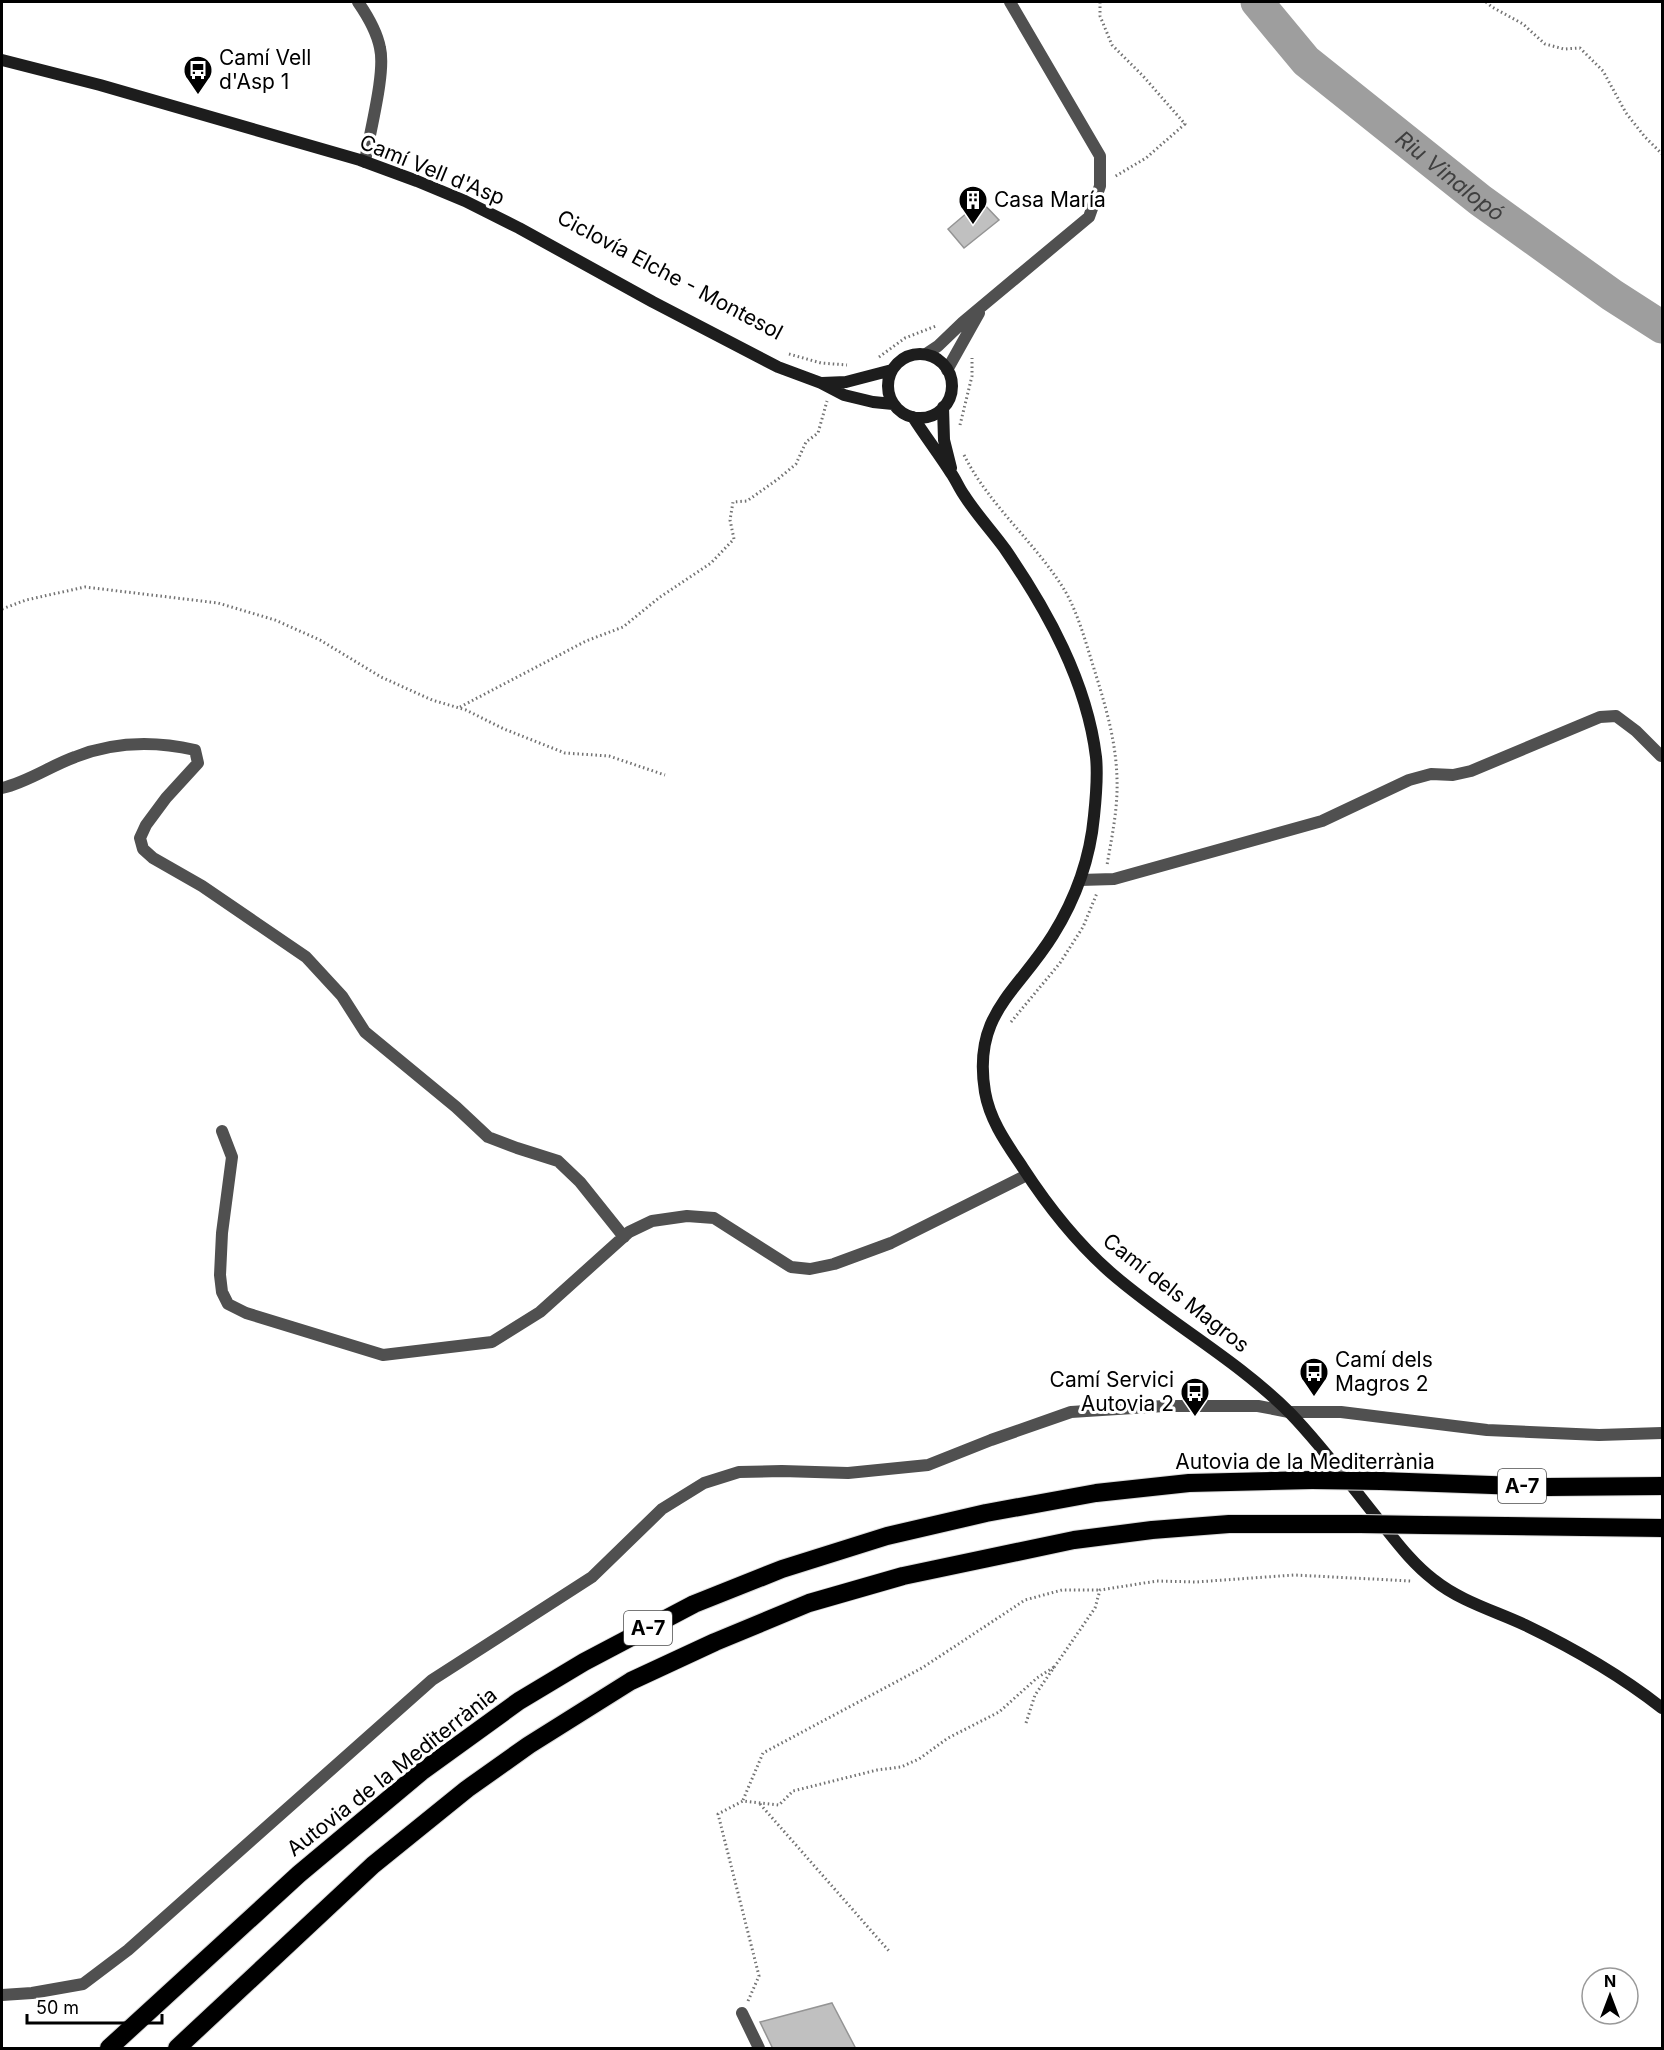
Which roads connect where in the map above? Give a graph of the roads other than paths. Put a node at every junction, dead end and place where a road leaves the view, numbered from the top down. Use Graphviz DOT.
graph roads {
  1 [pos="358,2"];
  2 [pos="1010,2"];
  3 [pos="2,60"];
  4 [pos="365,162"];
  5 [pos="984,306"];
  6 [pos="926,354"];
  7 [pos="892,370"];
  8 [pos="947,370"];
  9 [pos="826,386"];
  10 [pos="893,404"];
  11 [pos="943,407"];
  12 [pos="913,417"];
  13 [pos="952,474"];
  14 [pos="1661,756"];
  15 [pos="2,788"];
  16 [pos="1080,880"];
  17 [pos="222,1131"];
  18 [pos="1027,1175"];
  19 [pos="624,1237"];
  20 [pos="1289,1412"];
  21 [pos="1662,1433"];
  22 [pos="1662,1486"];
  23 [pos="1662,1528"];
  24 [pos="1662,1708"];
  25 [pos="2,1995"];
  26 [pos="742,2013"];
  27 [pos="109,2049"];
  28 [pos="177,2049"];
  29 [pos="759,2049"];
  1 -- 4 [label="street"];
  2 -- 5 [label="street"];
  3 -- 4 [label="street, Camí Vell d'Asp"];
  4 -- 9 [label="street, Camí Vell d'Asp"];
  5 -- 6 [label="street"];
  5 -- 8 [label="street"];
  6 -- 7 [label="street"];
  6 -- 8 [label="street"];
  7 -- 9 [label="street, Camí Vell d'Asp"];
  7 -- 10 [label="street"];
  8 -- 11 [label="street"];
  9 -- 10 [label="street, Camí Vell d'Asp"];
  10 -- 12 [label="street"];
  11 -- 12 [label="street"];
  11 -- 13 [label="street, Camí dels Magros"];
  12 -- 13 [label="street, Camí dels Magros"];
  13 -- 16 [label="street, Camí dels Magros"];
  14 -- 16 [label="street"];
  15 -- 19 [label="street"];
  16 -- 18 [label="street, Camí dels Magros"];
  17 -- 19 [label="street"];
  18 -- 19 [label="street"];
  18 -- 20 [label="street, Camí dels Magros"];
  20 -- 21 [label="street"];
  20 -- 24 [label="street, Camí dels Magros"];
  20 -- 25 [label="street"];
  22 -- 27 [label="highway, Autovia de la Mediterrània / A-7, bridge"];
  23 -- 28 [label="highway, A-7, bridge"];
  26 -- 29 [label="street"];
}
